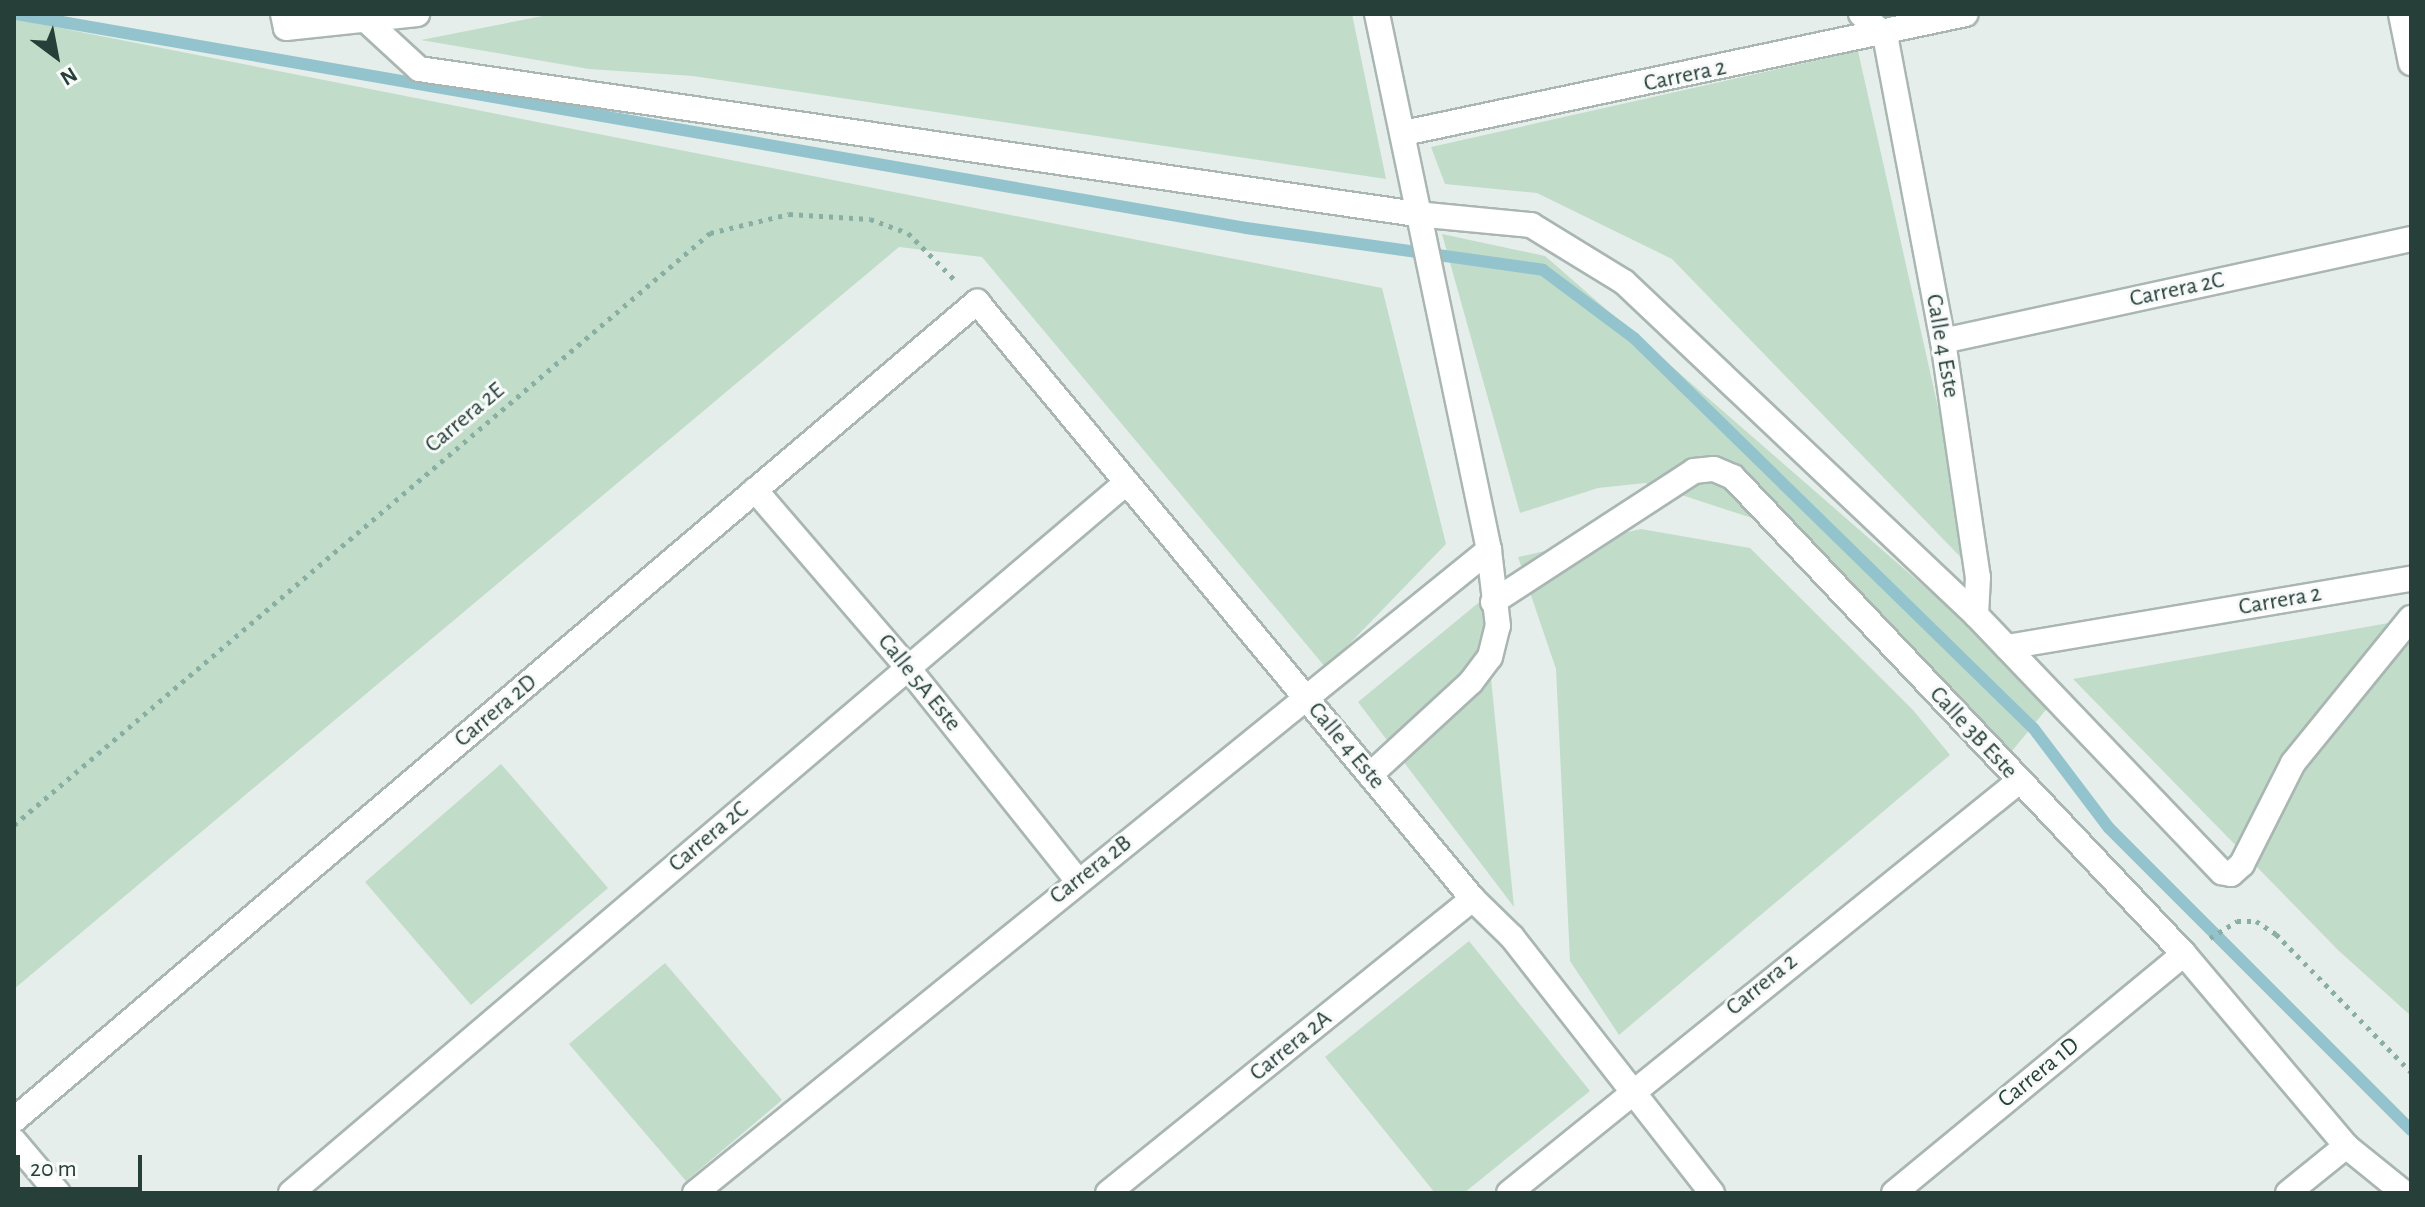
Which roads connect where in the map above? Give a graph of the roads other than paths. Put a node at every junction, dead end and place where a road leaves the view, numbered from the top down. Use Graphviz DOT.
graph roads {
  1 [pos="417,14"];
  2 [pos="1377,14"];
  3 [pos="1861,14"];
  4 [pos="1904,14"];
  5 [pos="1966,14"];
  6 [pos="2401,14"];
  7 [pos="285,21"];
  8 [pos="369,23"];
  9 [pos="1885,35"];
  10 [pos="2411,63"];
  11 [pos="1404,133"];
  12 [pos="1419,224"];
  13 [pos="2411,239"];
  14 [pos="977,302"];
  15 [pos="1943,341"];
  16 [pos="1127,482"];
  17 [pos="755,490"];
  18 [pos="1489,550"];
  19 [pos="2411,579"];
  20 [pos="1493,602"];
  21 [pos="1976,615"];
  22 [pos="2411,618"];
  23 [pos="2007,647"];
  24 [pos="908,668"];
  25 [pos="1308,701"];
  26 [pos="1370,775"];
  27 [pos="2018,782"];
  28 [pos="1077,880"];
  29 [pos="1473,899"];
  30 [pos="2191,950"];
  31 [pos="1629,1090"];
  32 [pos="14,1120"];
  33 [pos="14,1141"];
  34 [pos="2346,1146"];
  35 [pos="703,1191"];
  36 [pos="58,1193"];
  37 [pos="291,1193"];
  38 [pos="1108,1193"];
  39 [pos="1509,1193"];
  40 [pos="1712,1193"];
  41 [pos="1894,1193"];
  42 [pos="2288,1193"];
  43 [pos="2404,1193"];
  1 -- 8 [label="street"];
  2 -- 11 [label="street"];
  3 -- 9 [label="street"];
  4 -- 9 [label="street"];
  5 -- 9 [label="street, Carrera 2"];
  6 -- 10 [label="street"];
  7 -- 8 [label="street"];
  8 -- 12 [label="street"];
  9 -- 11 [label="street, Carrera 2"];
  9 -- 15 [label="street, Calle 4 Este"];
  11 -- 12 [label="street"];
  12 -- 18 [label="street"];
  12 -- 21 [label="street"];
  13 -- 15 [label="street, Carrera 2C"];
  14 -- 16 [label="street, Calle 4 Este"];
  14 -- 17 [label="street, Carrera 2D"];
  15 -- 21 [label="street, Calle 4 Este"];
  16 -- 24 [label="street, Carrera 2C"];
  16 -- 25 [label="street, Calle 4 Este"];
  17 -- 24 [label="street, Calle 5A Este"];
  17 -- 32 [label="street, Carrera 2D"];
  18 -- 20 [label="street"];
  18 -- 25 [label="street, Carrera 2B"];
  19 -- 23 [label="street, Carrera 2"];
  20 -- 26 [label="street"];
  20 -- 27 [label="street, Calle 3B Este"];
  21 -- 23 [label="street"];
  22 -- 23 [label="street"];
  24 -- 28 [label="street, Calle 5A Este"];
  24 -- 37 [label="street, Carrera 2C"];
  25 -- 26 [label="street, Calle 4 Este"];
  25 -- 28 [label="street, Carrera 2B"];
  26 -- 29 [label="street, Calle 4 Este"];
  27 -- 30 [label="street, Calle 3B Este"];
  27 -- 31 [label="street, Carrera 2"];
  28 -- 35 [label="street, Carrera 2B"];
  29 -- 31 [label="street, Calle 4 Este"];
  29 -- 38 [label="street, Carrera 2A"];
  30 -- 34 [label="street, Calle 3B Este"];
  30 -- 41 [label="street, Carrera 1D"];
  31 -- 39 [label="street, Carrera 2"];
  31 -- 40 [label="street, Calle 4 Este"];
  33 -- 36 [label="street"];
  34 -- 42 [label="street"];
  34 -- 43 [label="street, Calle 3B Este"];
}
